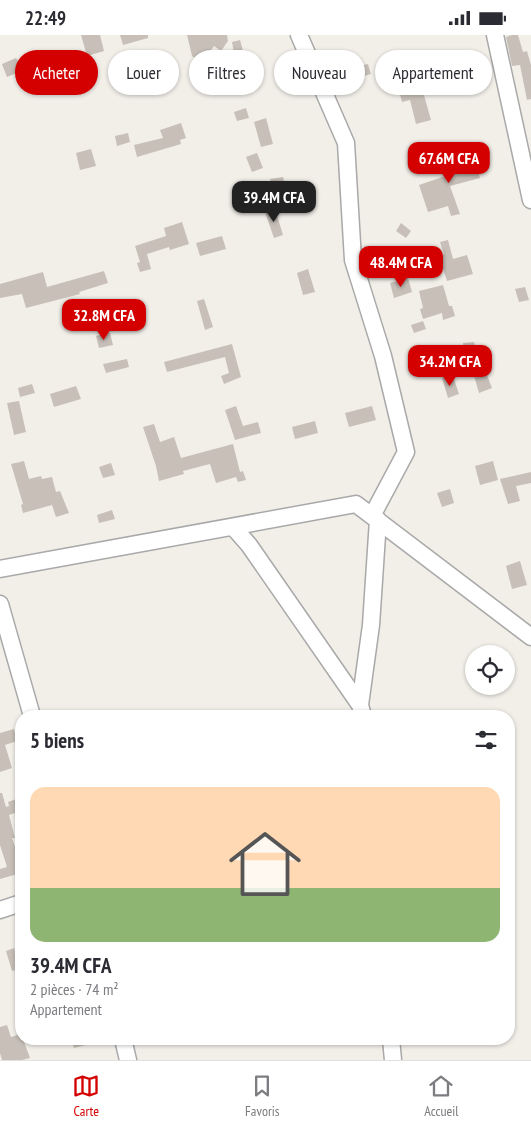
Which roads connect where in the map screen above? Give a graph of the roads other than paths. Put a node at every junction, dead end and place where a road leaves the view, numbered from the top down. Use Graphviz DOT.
graph roads {
  1 [pos="299,35"];
  2 [pos="495,35"];
  3 [pos="531,200"];
  4 [pos="375,518"];
  5 [pos="234,527"];
  6 [pos="0,569"];
  7 [pos="0,604"];
  8 [pos="531,637"];
  9 [pos="30,710"];
  10 [pos="361,710"];
  11 [pos="362,710"];
  12 [pos="15,905"];
  13 [pos="0,909"];
  14 [pos="124,1045"];
  15 [pos="392,1045"];
  16 [pos="128,1060"];
  17 [pos="393,1060"];
  1 -- 4 [label="street"];
  2 -- 3 [label="street"];
  4 -- 5 [label="street"];
  4 -- 8 [label="street"];
  4 -- 11 [label="street"];
  5 -- 6 [label="street"];
  5 -- 10 [label="street"];
  7 -- 9 [label="street"];
  12 -- 13 [label="street"];
  14 -- 16 [label="street"];
  15 -- 17 [label="street"];
}
